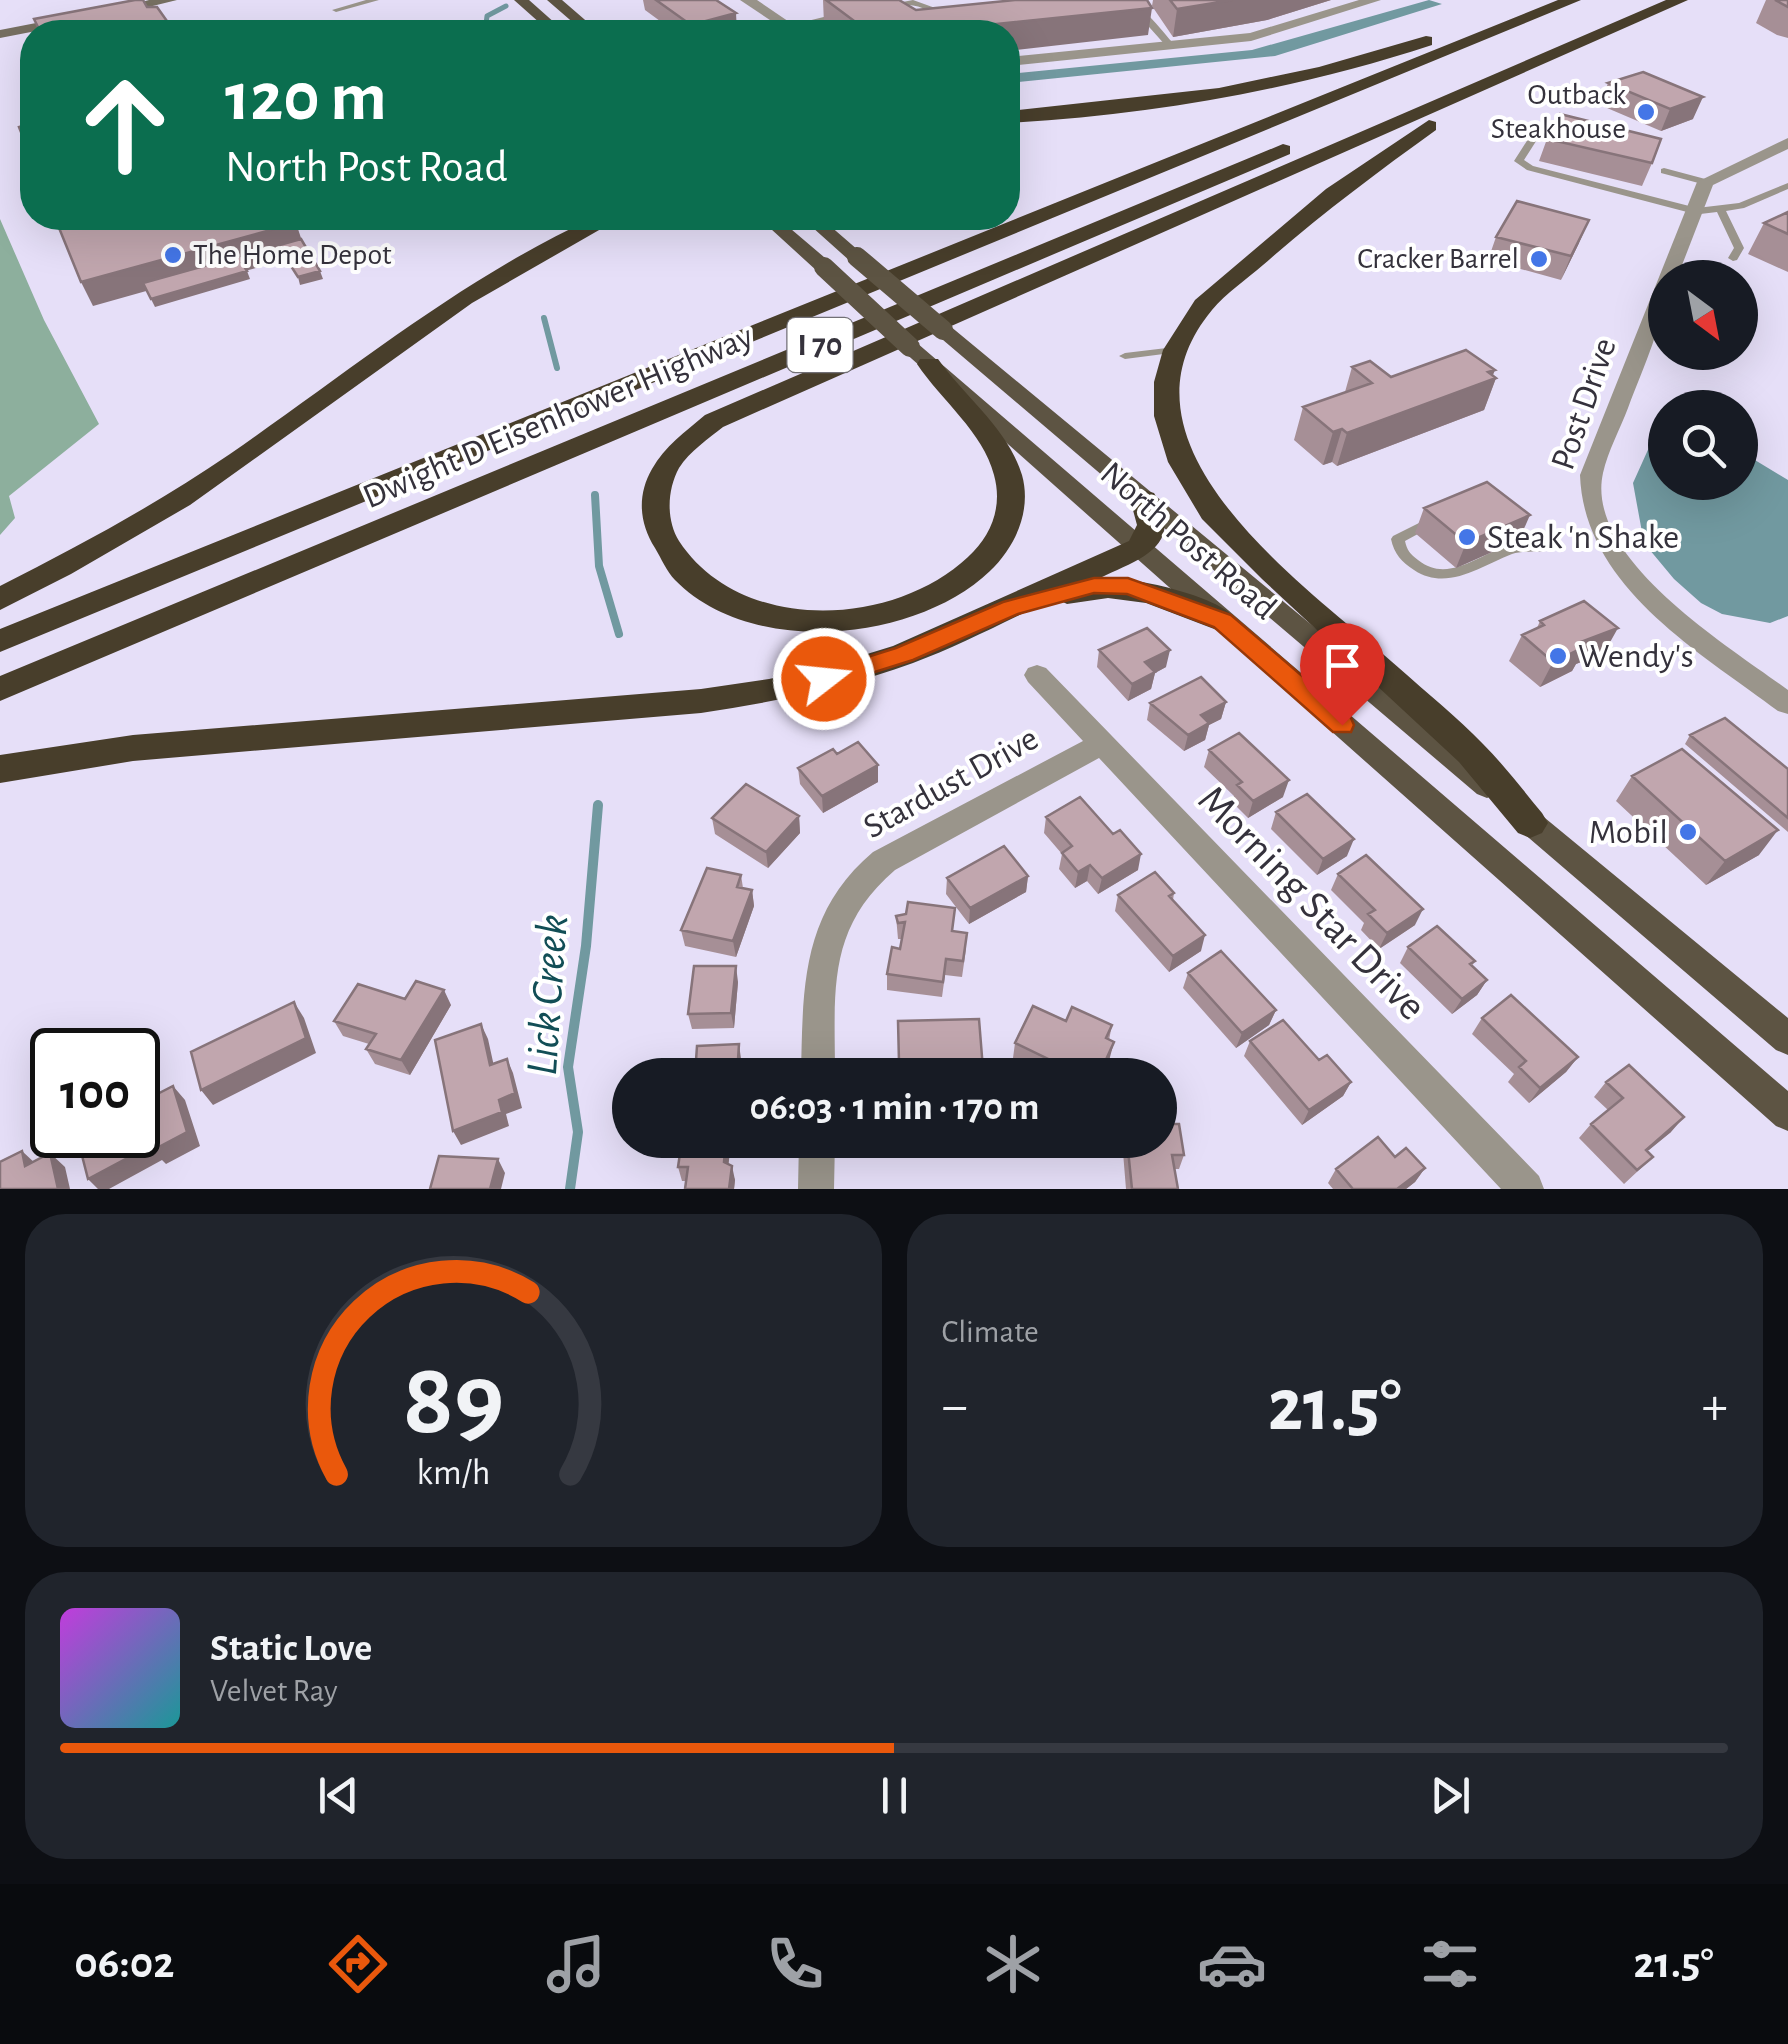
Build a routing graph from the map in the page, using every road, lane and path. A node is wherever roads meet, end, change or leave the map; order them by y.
1 (170, 0) edge
2 (374, 0) edge
3 (521, 0) edge
4 (554, 0) edge
5 (747, 0) edge
6 (1113, 0) edge
7 (1374, 0) edge
8 (1541, 0) edge
9 (1573, 0) edge
10 (1641, 0) edge
11 (1680, 0) edge
12 (915, 1) edge
13 (114, 6) edge
14 (336, 10) dead end
15 (865, 10) edge
16 (846, 14) edge
17 (98, 15) edge
18 (959, 15) edge
19 (79, 18) edge
20 (69, 20) edge
21 (544, 20) edge
22 (578, 20) edge
23 (777, 20) edge
24 (826, 20) edge
25 (1609, 32) junction
26 (1170, 45) junction
27 (1020, 61) edge
28 (1020, 116) edge
29 (1535, 135) dead end
30 (1788, 143) edge
31 (1664, 172) dead end
32 (1706, 182) junction
33 (1788, 186) edge
34 (1693, 211) junction
35 (1721, 211) junction
36 (1020, 226) edge
37 (581, 230) edge
38 (782, 230) edge
39 (824, 230) edge
40 (1009, 230) edge
41 (1733, 258) dead end
42 (1674, 260) edge
43 (1648, 327) edge
44 (1174, 350) junction
45 (1125, 356) dead end
46 (930, 364) junction
47 (1144, 499) junction
48 (1454, 511) edge
49 (1552, 546) dead end
50 (1138, 548) junction
51 (0, 599) edge
52 (1011, 608) junction
53 (1222, 621) junction
54 (0, 642) edge
55 (1037, 675) dead end
56 (0, 690) edge
57 (1788, 704) edge
58 (1100, 744) junction
59 (0, 769) edge
60 (1530, 822) junction
61 (1788, 1038) edge
62 (819, 1058) edge
63 (1788, 1114) edge
64 (817, 1158) edge
65 (816, 1189) edge
66 (1526, 1189) edge

1 - 13 main road
2 - 14 lane
3 - 21 main road
4 - 22 main road
5 - 23 street
6 - 26 lane
7 - 26 street
8 - 28 highway
9 - 36 highway, Dwight D Eisenhower Highway / I 70
10 - 56 highway, Dwight D Eisenhower Highway / I 70
11 - 25 highway
12 - 15 lane
12 - 18 lane
13 - 17 main road
16 - 24 lane
19 - 20 main road
25 - 44 highway
25 - 46 highway
26 - 27 street
29 - 34 lane
30 - 32 street
31 - 32 lane
32 - 34 street, Post Drive
33 - 35 lane
34 - 35 lane
34 - 42 street, Post Drive
35 - 41 lane
37 - 51 highway
38 - 46 main road, North Post Road, bridge
39 - 47 main road, North Post Road, bridge
40 - 54 highway, Dwight D Eisenhower Highway / I 70
43 - 57 street, Post Drive
44 - 45 lane
44 - 60 highway
46 - 50 main road, North Post Road
47 - 50 highway
47 - 60 main road, North Post Road
48 - 49 lane
50 - 52 highway
50 - 53 main road, North Post Road
52 - 53 highway
52 - 59 highway
53 - 63 main road, North Post Road
55 - 58 street, Morning Star Drive
58 - 62 street, Stardust Drive
58 - 66 street, Morning Star Drive
60 - 61 main road, North Post Road
64 - 65 street

